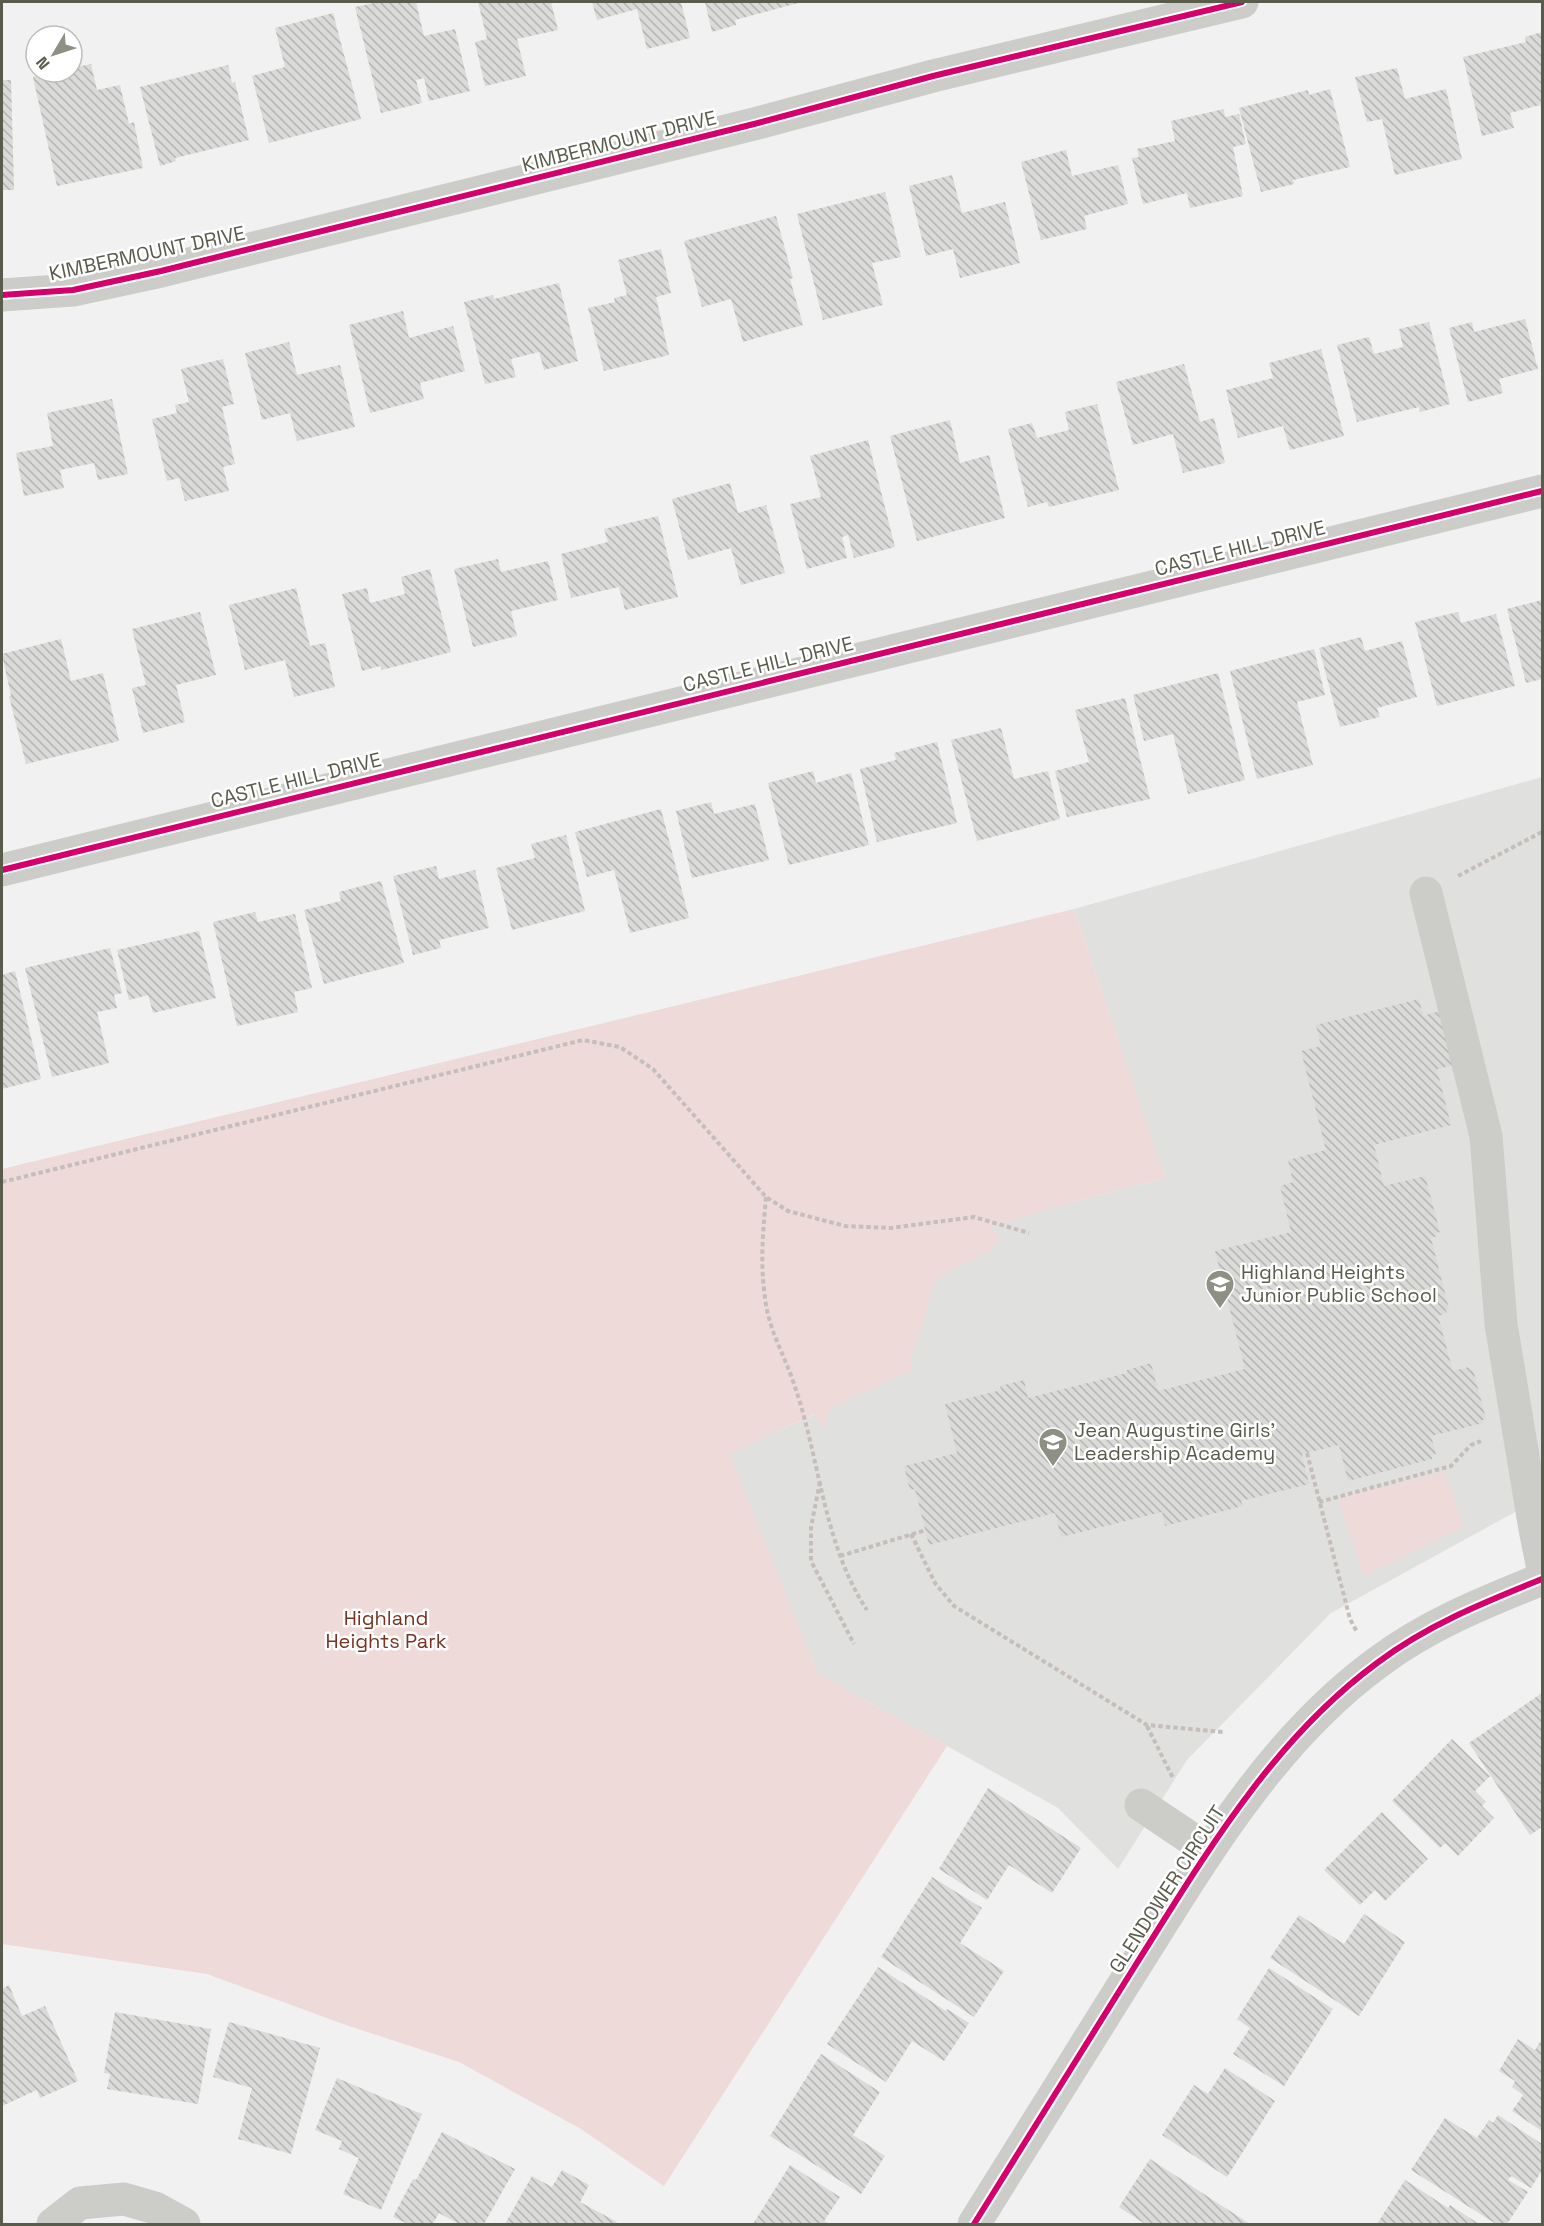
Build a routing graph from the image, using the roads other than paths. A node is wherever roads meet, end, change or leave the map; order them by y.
1 (1242, 2) edge
2 (2, 295) edge
3 (1542, 491) edge
4 (2, 870) edge
5 (1426, 893) road end
6 (1542, 1564) edge
7 (1542, 1580) edge
8 (1141, 1805) dead end
9 (1208, 1850) junction
10 (53, 2224) edge
11 (184, 2224) edge
12 (974, 2224) edge

1 - 2 street, KIMBERMOUNT DRIVE
3 - 4 street, CASTLE HILL DRIVE
5 - 6 street
7 - 9 street, GLENDOWER CIRCUIT
8 - 9 street
9 - 12 street, GLENDOWER CIRCUIT
10 - 11 street

